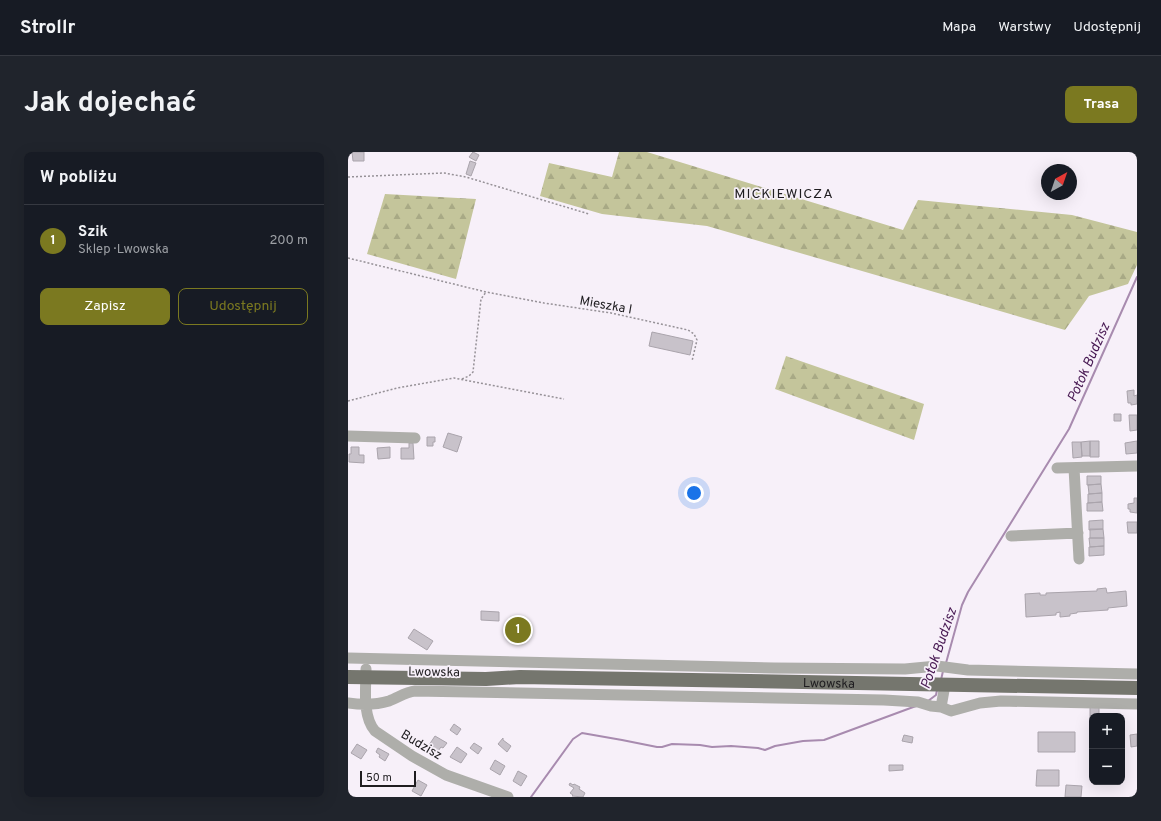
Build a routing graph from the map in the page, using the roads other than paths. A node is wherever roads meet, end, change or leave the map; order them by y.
1 (348, 436) edge
2 (415, 438) dead end
3 (1137, 466) edge
4 (1057, 468) dead end
5 (1074, 468) junction
6 (1078, 533) junction
7 (1011, 536) dead end
8 (1079, 559) dead end
9 (348, 658) edge
10 (348, 669) edge
11 (538, 670) junction
12 (973, 670) junction
13 (366, 673) junction
14 (1137, 674) edge
15 (348, 677) edge
16 (944, 685) junction
17 (972, 685) junction
18 (1081, 687) junction
19 (1105, 687) junction
20 (1137, 688) edge
21 (348, 703) edge
22 (1081, 703) junction
23 (1104, 703) junction
24 (366, 704) junction
25 (1137, 704) edge
26 (936, 707) junction
27 (508, 797) edge

1 - 2 street
3 - 5 street
4 - 5 street
5 - 6 street
6 - 7 street
6 - 8 street
9 - 11 street
10 - 13 main road, Lwowska
11 - 12 street
11 - 13 main road, Lwowska
11 - 16 main road, Lwowska
12 - 14 street
12 - 17 street
13 - 15 main road, Lwowska
13 - 24 street, Budzisz
16 - 17 main road, Lwowska
16 - 26 street
17 - 18 main road, Lwowska
18 - 19 main road, Lwowska
18 - 22 street
19 - 20 main road, Lwowska
19 - 23 street
21 - 24 street
22 - 23 street
22 - 26 street
23 - 25 street
24 - 26 street
24 - 27 street, Budzisz

